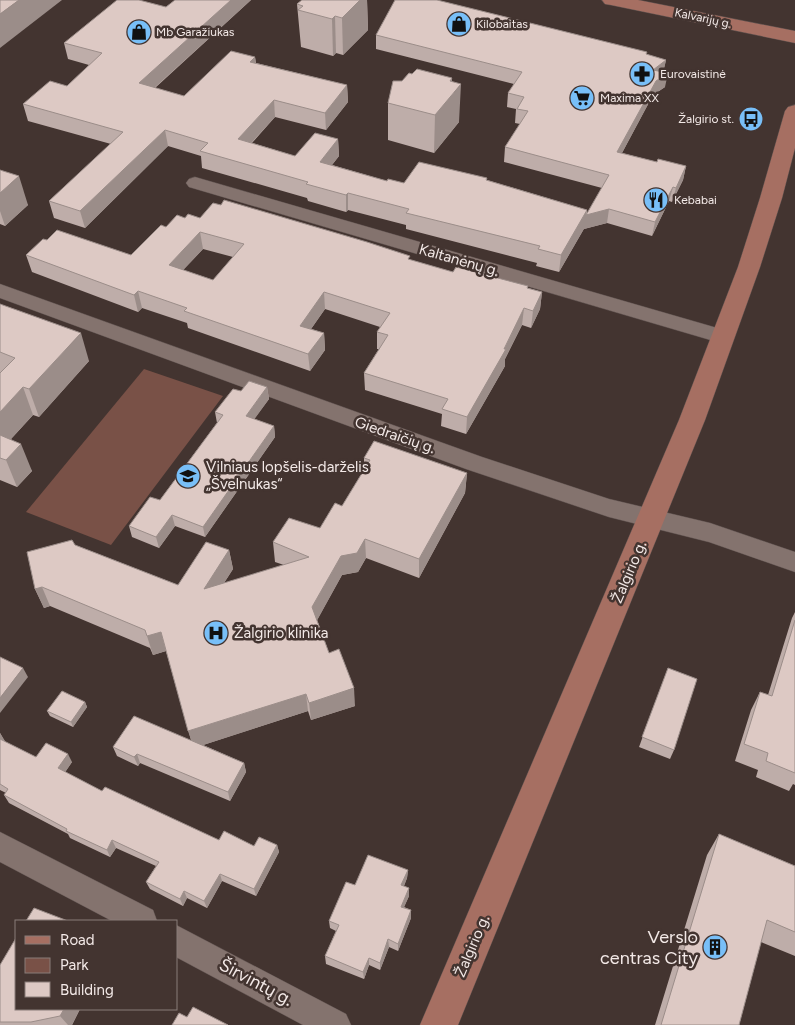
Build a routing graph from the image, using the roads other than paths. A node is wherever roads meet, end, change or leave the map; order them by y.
1 (611, 0) edge
2 (659, 4) edge
3 (795, 37) edge
4 (795, 111) edge
5 (195, 183) dead end
6 (0, 291) edge
7 (724, 337) junction
8 (651, 519) junction
9 (795, 562) edge
10 (0, 846) edge
11 (140, 920) edge
12 (178, 941) edge
13 (335, 1025) edge
14 (439, 1025) edge

1 - 2 main road, Kalvarijų g.
2 - 3 main road, Kalvarijų g.
4 - 7 main road, Žalgirio g.
5 - 7 street, Kaltanėnų g.
6 - 8 street, Giedraičių g.
7 - 8 main road, Žalgirio g.
8 - 9 street, Giedraičių g.
8 - 14 main road, Žalgirio g.
10 - 11 street
12 - 13 street, Širvintų g.

